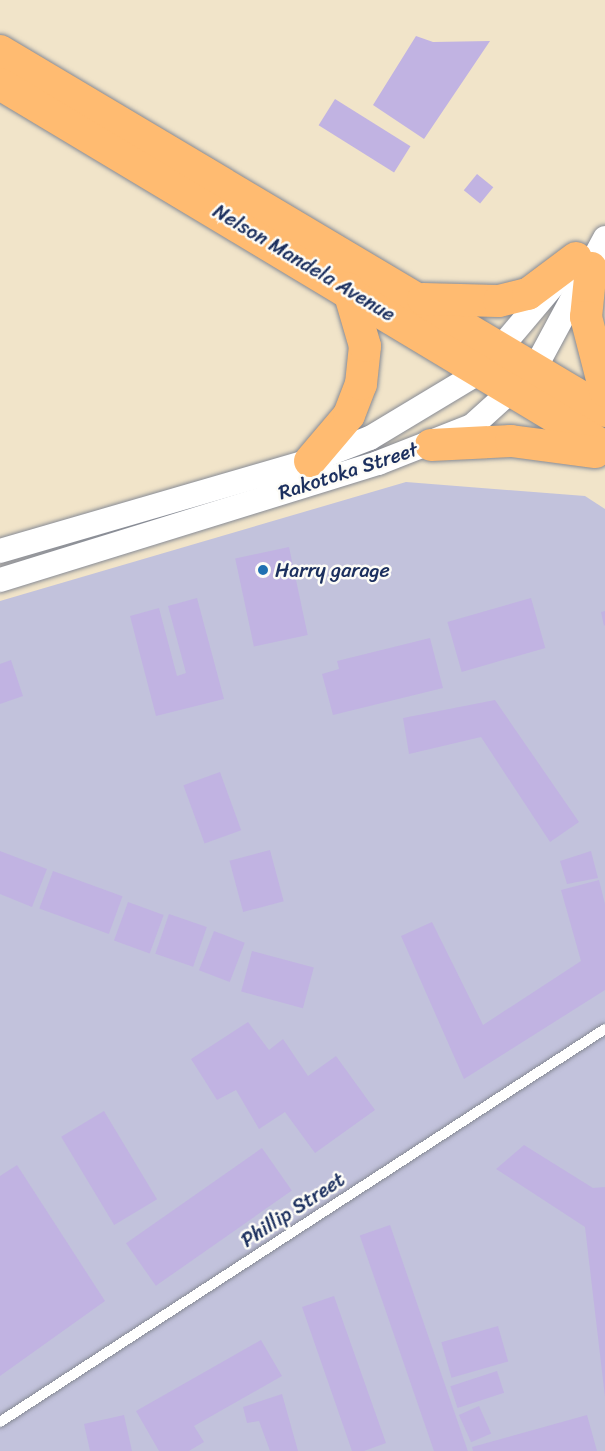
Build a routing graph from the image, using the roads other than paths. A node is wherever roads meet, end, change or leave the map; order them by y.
1 (0, 51) edge
2 (0, 84) edge
3 (605, 230) edge
4 (605, 238) edge
5 (584, 263) junction
6 (348, 288) junction
7 (416, 298) junction
8 (501, 349) junction
9 (534, 370) junction
10 (480, 372) junction
11 (605, 391) edge
12 (512, 394) junction
13 (605, 411) edge
14 (431, 445) junction
15 (605, 447) edge
16 (605, 454) edge
17 (310, 461) junction
18 (0, 551) edge
19 (0, 580) edge
20 (605, 1029) edge
21 (0, 1422) edge

1 - 7 main road, Nelson Mandela Avenue
2 - 6 main road, Nelson Mandela Avenue
3 - 5 street, Rakotoka Street
4 - 5 street, Rakotoka Street
5 - 7 main road
5 - 8 street, Rakotoka Street
5 - 9 street, Rakotoka Street
5 - 11 main road
6 - 10 main road, Nelson Mandela Avenue
6 - 17 main road
7 - 8 main road, Nelson Mandela Avenue
8 - 9 main road, Nelson Mandela Avenue
8 - 10 street, Rakotoka Street
9 - 12 street, Rakotoka Street
9 - 13 main road, Nelson Mandela Avenue
10 - 12 main road, Nelson Mandela Avenue
10 - 17 street, Rakotoka Street
12 - 14 street, Rakotoka Street
12 - 15 main road, Nelson Mandela Avenue
14 - 16 main road
14 - 19 street, Rakotoka Street
17 - 18 street, Rakotoka Street
20 - 21 lane, Phillip Street

